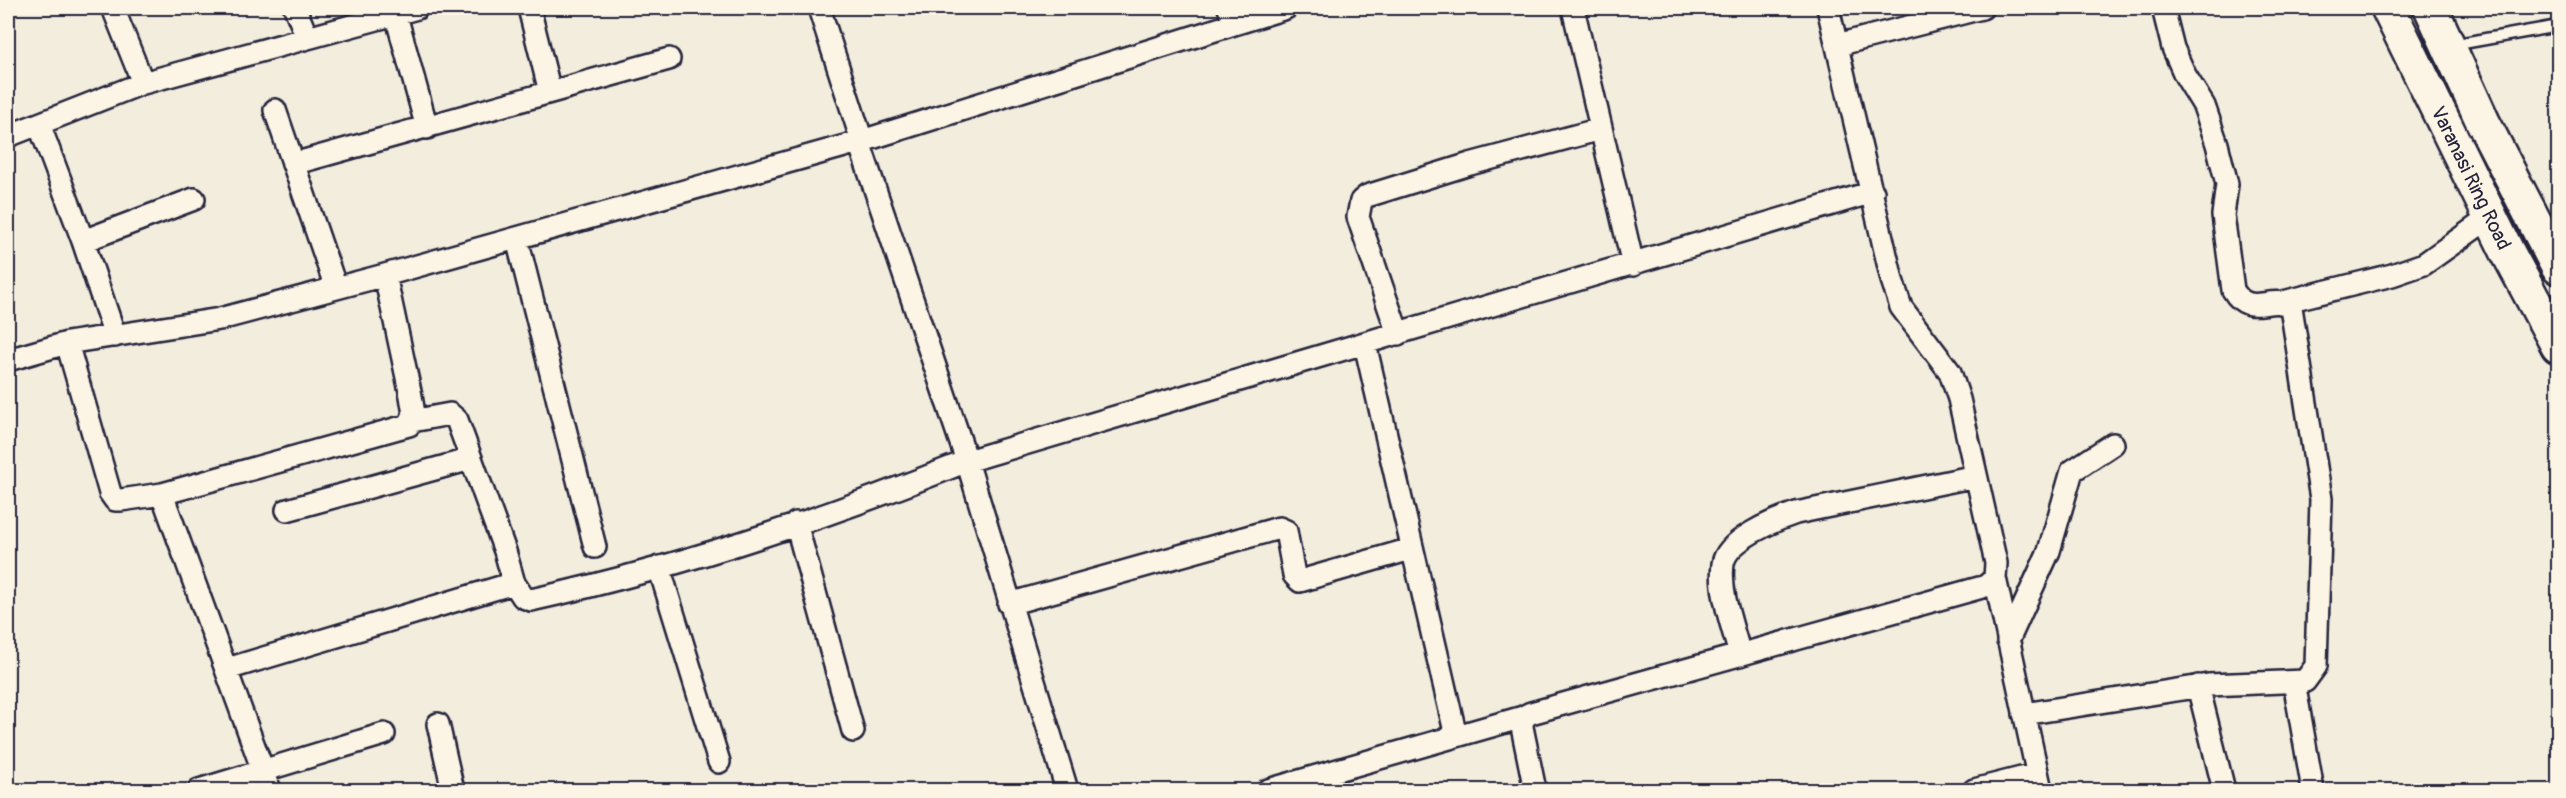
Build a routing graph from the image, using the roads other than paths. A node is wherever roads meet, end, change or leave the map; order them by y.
1 (113, 8) edge
2 (295, 8) edge
3 (417, 8) edge
4 (529, 8) edge
5 (819, 8) edge
6 (1286, 8) edge
7 (1573, 8) edge
8 (1828, 8) edge
9 (1982, 8) edge
10 (2163, 8) edge
11 (2388, 8) edge
12 (2431, 8) edge
13 (394, 10) edge
14 (1232, 16) edge
15 (2559, 26) edge
16 (307, 37) junction
17 (1837, 45) junction
18 (2449, 46) junction
19 (669, 59) dead end
20 (143, 83) junction
21 (550, 92) junction
22 (275, 110) dead end
23 (39, 124) junction
24 (427, 128) junction
25 (1600, 129) junction
26 (8, 136) edge
27 (861, 141) junction
28 (293, 164) junction
29 (1872, 192) junction
30 (194, 199) dead end
31 (2490, 217) junction
32 (517, 239) junction
33 (83, 241) junction
34 (1633, 265) junction
35 (2559, 267) edge
36 (385, 275) junction
37 (336, 288) junction
38 (2283, 302) junction
39 (1398, 334) junction
40 (115, 336) junction
41 (67, 343) junction
42 (1365, 344) junction
43 (2559, 346) edge
44 (8, 360) edge
45 (412, 421) junction
46 (2113, 444) dead end
47 (471, 459) junction
48 (967, 461) junction
49 (1976, 476) junction
50 (162, 494) junction
51 (287, 510) dead end
52 (796, 524) junction
53 (595, 547) dead end
54 (1411, 549) junction
55 (659, 567) junction
56 (1995, 578) junction
57 (514, 583) junction
58 (1009, 604) junction
59 (2008, 641) junction
60 (1740, 655) junction
61 (227, 669) junction
62 (2294, 682) junction
63 (2198, 686) junction
64 (2024, 714) junction
65 (1523, 717) junction
66 (438, 724) dead end
67 (853, 731) dead end
68 (384, 734) dead end
69 (1456, 736) junction
70 (719, 762) dead end
71 (266, 781) edge
72 (2039, 782) edge
73 (199, 790) edge
74 (453, 790) edge
75 (1067, 790) edge
76 (1268, 790) edge
77 (1535, 790) edge
78 (1974, 790) edge
79 (2224, 790) edge
80 (2313, 790) edge

1 - 20 street
2 - 16 street
3 - 13 street
4 - 21 street
5 - 27 street
6 - 14 street
7 - 25 street
8 - 17 street
9 - 17 street
10 - 38 street
11 - 31 highway, Varanasi Ring Road
12 - 18 highway, Varanasi Ring Road
13 - 16 street
13 - 24 street
14 - 27 street
15 - 18 lane
16 - 20 street
17 - 29 street
18 - 35 highway, Varanasi Ring Road
19 - 21 street
20 - 23 street
21 - 24 street
22 - 28 street
23 - 26 street
23 - 33 street
24 - 28 street
25 - 34 street
25 - 39 street
27 - 32 street
27 - 48 street
28 - 37 street
29 - 34 street
29 - 49 street
30 - 33 street
31 - 38 street
31 - 43 highway, Varanasi Ring Road
32 - 36 street
32 - 53 street
33 - 40 street
34 - 39 street
36 - 37 street
36 - 45 street
37 - 40 street
38 - 62 street
39 - 42 street
40 - 41 street
41 - 44 street
41 - 50 street
42 - 48 street
42 - 54 street
45 - 47 street
45 - 50 street
46 - 59 street
47 - 51 street
47 - 57 street
48 - 52 street
48 - 58 street
49 - 56 street
49 - 60 street
50 - 61 street
52 - 55 street
52 - 67 street
54 - 58 street
54 - 69 street
55 - 57 street
55 - 70 street
56 - 59 street
56 - 60 street
57 - 61 street
58 - 75 street
59 - 64 street
60 - 65 street
61 - 71 street
62 - 63 street
62 - 80 street
63 - 64 street
63 - 79 street
64 - 72 street
65 - 69 street
65 - 77 street
66 - 74 street
68 - 71 street
69 - 76 street
71 - 73 street
72 - 78 street

